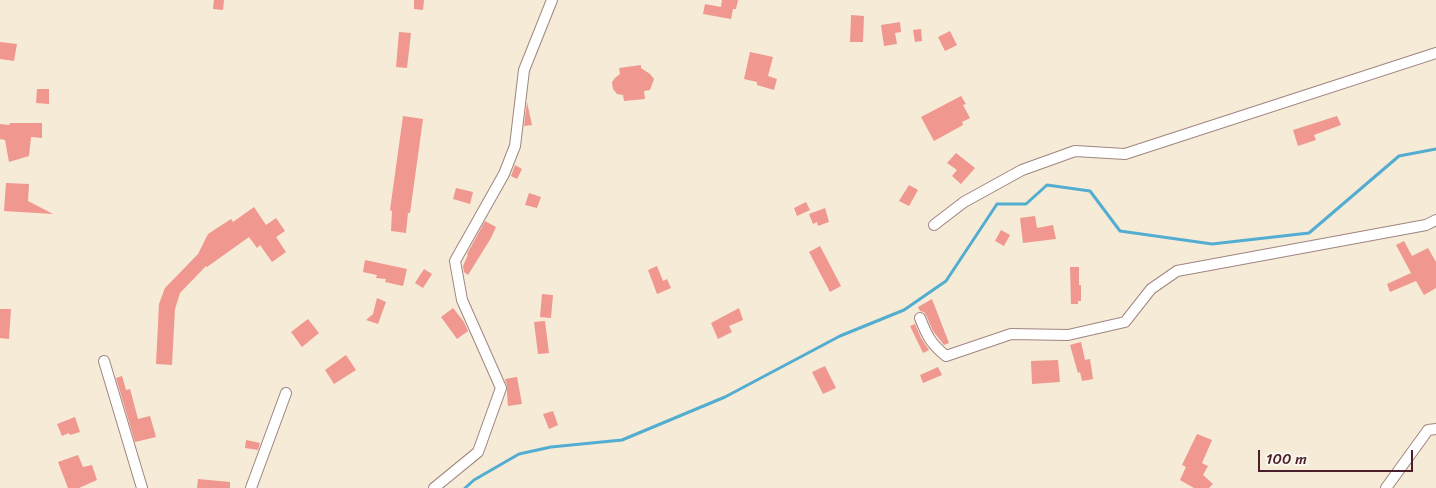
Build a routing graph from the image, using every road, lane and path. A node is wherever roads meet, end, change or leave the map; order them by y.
1 (552, 0) edge
2 (1436, 53) edge
3 (1436, 220) edge
4 (934, 225) dead end
5 (920, 318) dead end
6 (104, 361) dead end
7 (286, 392) dead end
8 (1436, 429) edge
9 (142, 488) edge
10 (251, 488) edge
11 (434, 488) edge
12 (1386, 488) edge

1 - 11 street
2 - 4 street
3 - 5 street
6 - 9 street
7 - 10 street
8 - 12 street

